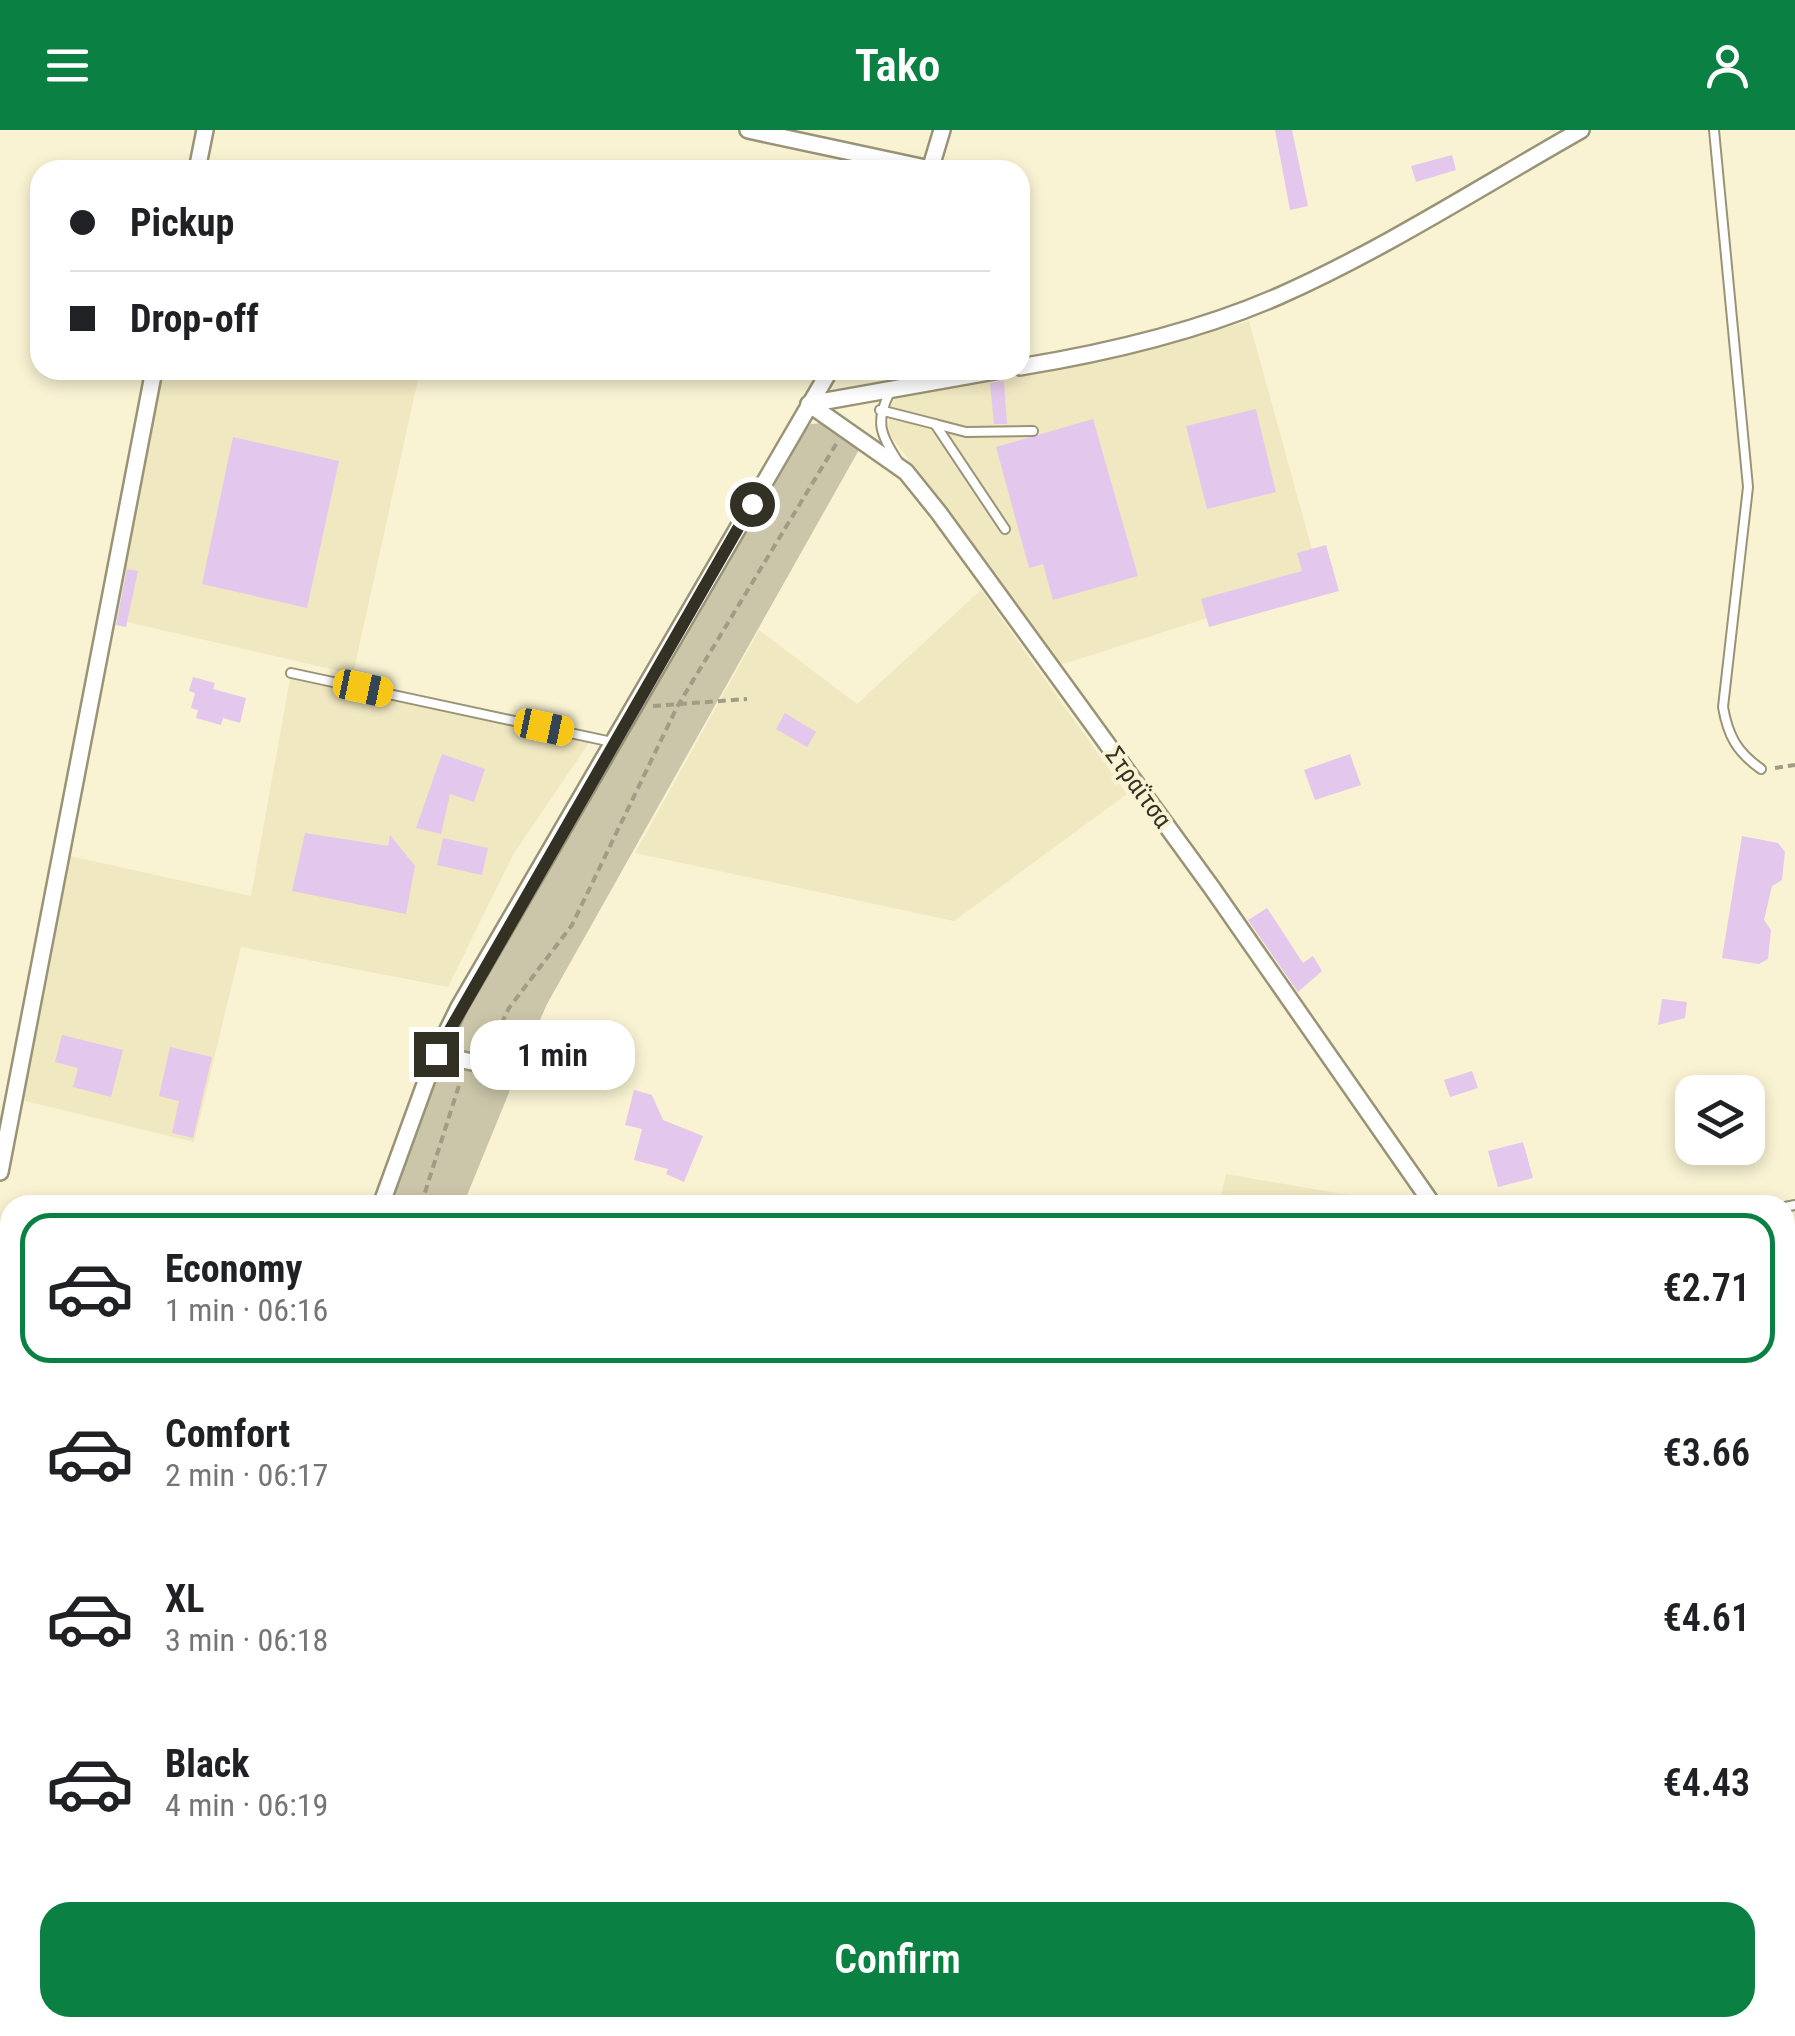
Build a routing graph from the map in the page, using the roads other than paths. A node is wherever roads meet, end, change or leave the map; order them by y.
1 (205, 130) edge
2 (748, 130) edge
3 (942, 130) edge
4 (1581, 130) edge
5 (1714, 130) edge
6 (199, 160) edge
7 (884, 160) edge
8 (933, 160) edge
9 (1030, 365) edge
10 (152, 380) edge
11 (824, 380) edge
12 (936, 380) edge
13 (892, 387) junction
14 (809, 404) junction
15 (880, 410) junction
16 (935, 424) junction
17 (1033, 431) dead end
18 (906, 472) junction
19 (1005, 529) dead end
20 (291, 673) dead end
21 (617, 742) junction
22 (1761, 770) road end
23 (436, 1054) junction
24 (508, 1070) dead end
25 (0, 1172) edge
26 (385, 1195) edge
27 (1425, 1195) edge

1 - 6 street
2 - 7 street
3 - 8 street
4 - 9 street
5 - 22 lane
10 - 25 street
11 - 14 street
12 - 13 street
13 - 14 street
13 - 15 lane
14 - 18 street, Στραΐτσα
14 - 21 street
15 - 16 lane
15 - 18 lane
16 - 17 lane
16 - 19 lane
18 - 27 street, Στραΐτσα
20 - 21 lane
21 - 23 street
23 - 24 street
23 - 26 street

